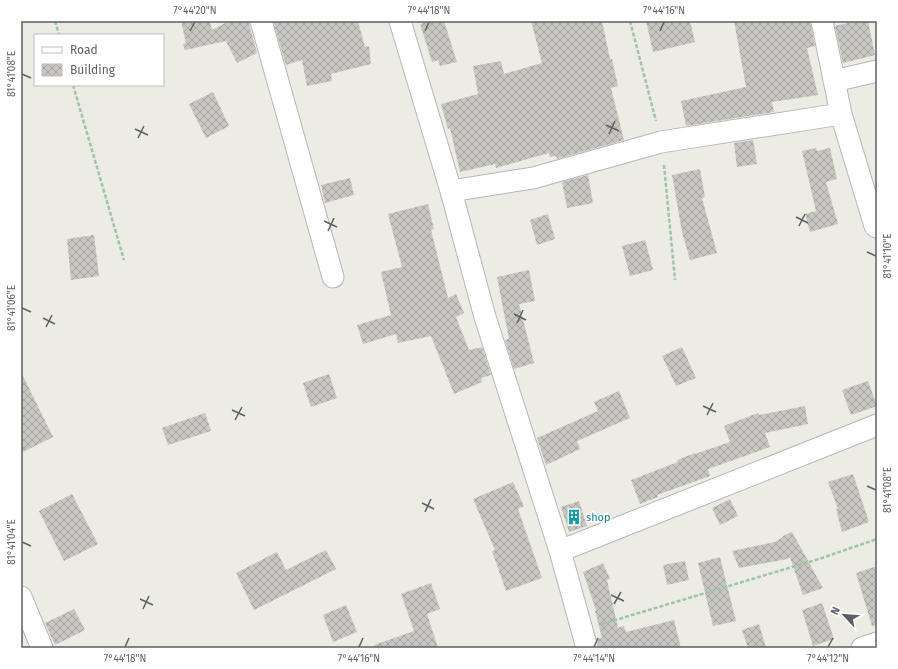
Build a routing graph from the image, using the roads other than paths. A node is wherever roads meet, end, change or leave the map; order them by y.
1 (261, 21) edge
2 (400, 21) edge
3 (822, 21) edge
4 (877, 71) edge
5 (834, 81) junction
6 (841, 114) junction
7 (452, 191) junction
8 (877, 227) edge
9 (333, 276) dead end
10 (877, 424) edge
11 (560, 551) junction
12 (21, 597) edge
13 (584, 639) edge
14 (877, 643) edge
15 (42, 648) edge
16 (862, 648) edge

1 - 9 street
2 - 7 street
3 - 5 street
4 - 5 street
5 - 6 street
6 - 7 street
6 - 8 street
7 - 11 street
10 - 11 street
11 - 13 street
12 - 15 street
14 - 16 street

